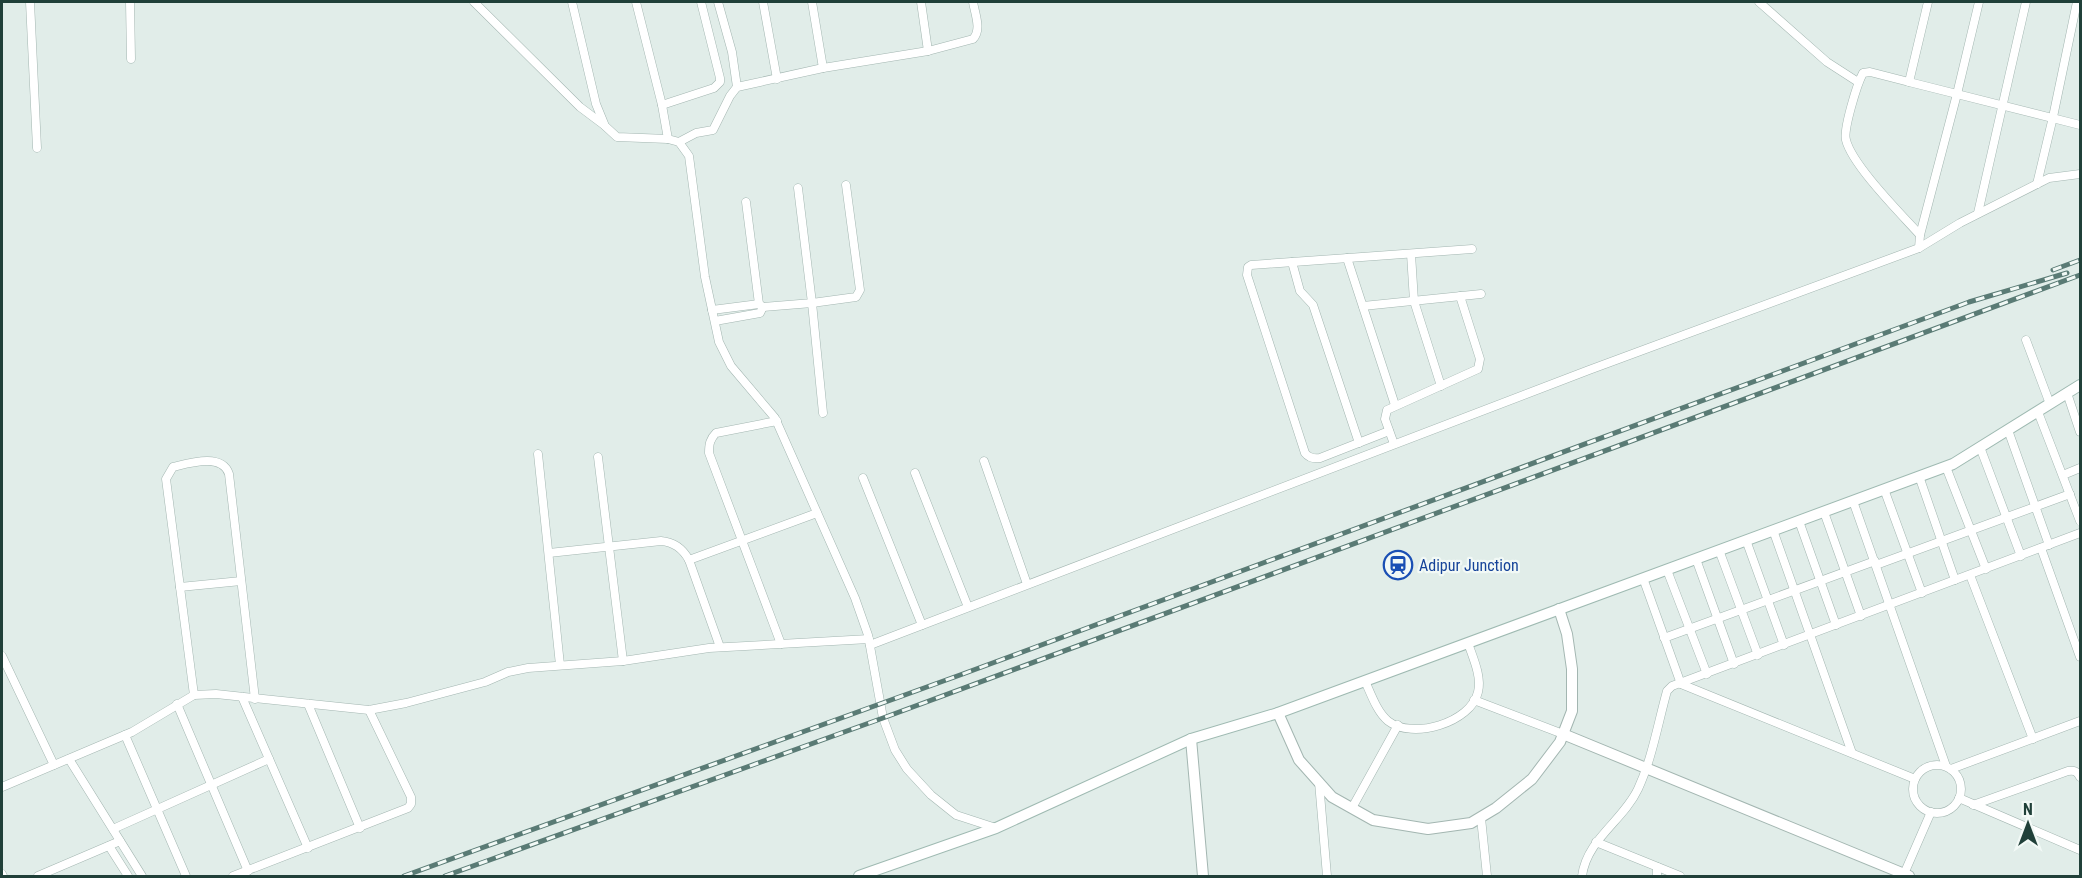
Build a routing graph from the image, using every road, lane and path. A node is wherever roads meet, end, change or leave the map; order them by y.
1 (30, 2) edge
2 (130, 2) edge
3 (474, 2) edge
4 (572, 2) edge
5 (636, 2) edge
6 (701, 2) edge
7 (718, 2) edge
8 (763, 2) edge
9 (812, 2) edge
10 (921, 2) edge
11 (973, 2) edge
12 (1759, 2) edge
13 (1928, 2) edge
14 (1979, 2) edge
15 (2026, 2) edge
16 (2077, 2) edge
17 (928, 51) junction
18 (131, 59) dead end
19 (823, 68) junction
20 (777, 79) junction
21 (1858, 82) junction
22 (1909, 82) junction
23 (737, 87) junction
24 (1957, 94) junction
25 (662, 105) junction
26 (2003, 105) junction
27 (2054, 117) junction
28 (2080, 125) edge
29 (605, 126) junction
30 (668, 139) junction
31 (679, 142) junction
32 (37, 148) dead end
33 (2080, 174) edge
34 (2037, 184) junction
35 (846, 186) dead end
36 (798, 188) dead end
37 (746, 202) dead end
38 (1978, 213) junction
39 (1920, 235) junction
40 (1919, 248) junction
41 (1472, 249) dead end
42 (1411, 254) junction
43 (1347, 258) junction
44 (1292, 262) junction
45 (1481, 294) dead end
46 (1460, 296) junction
47 (1414, 301) junction
48 (812, 303) junction
49 (761, 306) junction
50 (1363, 306) junction
51 (712, 310) junction
52 (715, 321) junction
53 (2026, 340) dead end
54 (2080, 385) edge
55 (1441, 386) junction
56 (2067, 393) junction
57 (2050, 404) junction
58 (1395, 405) junction
59 (2038, 412) junction
60 (823, 413) dead end
61 (777, 421) junction
62 (2008, 430) junction
63 (1389, 431) junction
64 (2080, 432) edge
65 (1359, 443) junction
66 (1394, 444) junction
67 (1980, 447) junction
68 (538, 454) dead end
69 (598, 457) dead end
70 (984, 461) dead end
71 (1946, 466) junction
72 (2080, 468) edge
73 (915, 473) dead end
74 (2062, 475) junction
75 (1918, 477) junction
76 (863, 478) dead end
77 (1884, 489) junction
78 (2070, 494) junction
79 (1853, 501) junction
80 (2035, 507) junction
81 (1824, 512) junction
82 (817, 513) junction
83 (2006, 517) junction
84 (1799, 520) junction
85 (2080, 521) edge
86 (1773, 530) junction
87 (1971, 530) junction
88 (2080, 533) edge
89 (742, 540) junction
90 (1746, 540) junction
91 (1941, 541) junction
92 (2045, 546) junction
93 (609, 547) junction
94 (1719, 550) junction
95 (549, 553) junction
96 (1908, 554) junction
97 (2021, 556) junction
98 (1696, 559) junction
99 (690, 560) junction
100 (1875, 563) junction
101 (1986, 569) junction
102 (1668, 570) junction
103 (1845, 572) junction
104 (1970, 575) junction
105 (1643, 579) junction
106 (1955, 580) junction
107 (241, 581) junction
108 (1821, 581) junction
109 (1027, 584) junction
110 (180, 586) junction
111 (1795, 590) junction
112 (1922, 593) junction
113 (1768, 600) junction
114 (1890, 605) junction
115 (968, 607) junction
116 (1559, 609) junction
117 (1741, 610) junction
118 (1861, 616) junction
119 (1718, 618) junction
120 (921, 625) junction
121 (1836, 625) junction
122 (1690, 629) junction
123 (1811, 635) junction
124 (1664, 638) junction
125 (869, 642) junction
126 (1468, 643) junction
127 (781, 644) junction
128 (1784, 645) junction
129 (720, 647) junction
130 (1758, 655) junction
131 (2, 656) edge
132 (2080, 657) edge
133 (623, 661) junction
134 (1734, 664) junction
135 (560, 665) junction
136 (1707, 674) junction
137 (1365, 681) junction
138 (1681, 684) junction
139 (194, 695) junction
140 (242, 697) junction
141 (255, 699) junction
142 (1474, 700) junction
143 (177, 704) junction
144 (309, 705) junction
145 (369, 710) junction
146 (1278, 713) junction
147 (2080, 722) edge
148 (1398, 725) junction
149 (1563, 734) junction
150 (125, 735) junction
151 (1191, 739) junction
152 (2033, 739) junction
153 (1852, 753) junction
154 (69, 759) junction
155 (269, 759) junction
156 (54, 765) junction
157 (1948, 767) junction
158 (1646, 768) junction
159 (2080, 777) edge
160 (1915, 779) junction
161 (1319, 782) junction
162 (212, 785) junction
163 (2, 788) edge
164 (1959, 798) junction
165 (1973, 805) junction
166 (1352, 808) junction
167 (157, 809) junction
168 (1932, 812) junction
169 (1481, 818) junction
170 (360, 828) junction
171 (996, 828) junction
172 (113, 829) junction
173 (120, 841) junction
174 (1596, 842) junction
175 (109, 846) junction
176 (308, 848) junction
177 (2080, 850) edge
178 (1657, 867) junction
179 (248, 871) junction
180 (1906, 875) edge
181 (38, 876) edge
182 (128, 876) edge
183 (142, 876) edge
184 (186, 876) edge
185 (233, 876) edge
186 (859, 876) edge
187 (1203, 876) edge
188 (1327, 876) edge
189 (1487, 876) edge
190 (1582, 876) edge
191 (1658, 876) edge
192 (1680, 876) edge

1 - 32 street
2 - 18 street
3 - 29 street
4 - 29 street
5 - 25 street
6 - 25 street
7 - 23 street
8 - 20 street
9 - 19 street
10 - 17 street
11 - 17 street
12 - 21 street
13 - 22 street
14 - 24 street
15 - 26 street
16 - 27 street
17 - 19 street
19 - 20 street
20 - 23 street
21 - 22 street
21 - 39 street
22 - 24 street
23 - 31 street
24 - 26 street
24 - 39 street
25 - 30 street
26 - 27 street
26 - 38 street
27 - 28 street
27 - 34 street
29 - 30 street
30 - 31 street
31 - 51 street
33 - 34 street
34 - 38 street
35 - 48 street
36 - 48 street
37 - 49 street
38 - 40 street
39 - 40 street
40 - 66 street
41 - 42 street
42 - 43 street
42 - 47 street
43 - 44 street
43 - 50 street
44 - 65 street
44 - 65 street
45 - 46 street
46 - 47 street
46 - 55 street
47 - 50 street
47 - 55 street
48 - 49 street
48 - 60 street
49 - 51 street
49 - 52 street
50 - 58 street
51 - 52 street
52 - 61 street
53 - 57 street
54 - 56 main road
55 - 58 street
56 - 57 main road
56 - 64 street
57 - 59 main road
58 - 63 street
59 - 62 main road
59 - 74 street
61 - 82 street
61 - 89 street
62 - 67 main road
62 - 80 street
63 - 65 street
63 - 66 street
66 - 109 street
67 - 71 main road
67 - 83 street
68 - 95 street
69 - 93 street
70 - 109 street
71 - 75 main road
71 - 87 street
72 - 74 street
73 - 115 street
74 - 78 street
75 - 77 main road
75 - 91 street
76 - 120 street
77 - 79 main road
77 - 96 street
78 - 80 street
78 - 85 street
79 - 81 main road
79 - 100 street
80 - 83 street
80 - 92 street
81 - 84 main road
81 - 103 street
82 - 89 street
82 - 125 street
83 - 87 street
83 - 97 street
84 - 86 main road
84 - 108 street
86 - 90 main road
86 - 111 street
87 - 91 street
87 - 101 street
88 - 92 street
89 - 99 street
89 - 127 street
90 - 94 main road
90 - 113 street
91 - 96 street
91 - 106 street
92 - 97 street
92 - 132 street
93 - 95 street
93 - 99 street
93 - 133 street
94 - 98 main road
94 - 117 street
95 - 135 street
96 - 100 street
96 - 112 street
97 - 101 street
98 - 102 main road
98 - 119 street
99 - 129 street
100 - 103 street
100 - 114 street
101 - 104 street
102 - 105 main road
102 - 122 street
103 - 108 street
103 - 118 street
104 - 106 street
104 - 152 street
105 - 116 main road
105 - 124 street
106 - 112 street
107 - 110 street
107 - 110 street
107 - 141 street
108 - 111 street
108 - 121 street
109 - 115 street
110 - 139 street
111 - 113 street
111 - 123 street
112 - 114 street
113 - 117 street
113 - 128 street
114 - 118 street
114 - 157 street
115 - 120 street
116 - 126 main road
116 - 149 main road
117 - 119 street
117 - 130 street
118 - 121 street
119 - 122 street
119 - 134 street
120 - 125 street
121 - 123 street
122 - 124 street
122 - 136 street
123 - 128 street
123 - 153 street
124 - 138 street
125 - 127 street
125 - 171 street
126 - 137 main road
126 - 142 street
127 - 129 street
128 - 130 street
129 - 133 street
130 - 134 street
131 - 156 street
133 - 135 street
134 - 136 street
135 - 145 street
136 - 138 street
137 - 146 main road
137 - 148 street
138 - 153 street
138 - 158 street
139 - 140 street
139 - 143 street
140 - 141 street
140 - 155 street
141 - 144 street
142 - 148 street
142 - 149 street
143 - 150 street
143 - 162 street
144 - 145 street
144 - 170 street
145 - 170 street
146 - 151 main road
146 - 161 main road
147 - 152 street
148 - 166 street
149 - 158 main road
149 - 169 main road
150 - 154 street
150 - 167 street
151 - 171 main road
151 - 187 main road
152 - 157 street
153 - 160 street
154 - 156 street
154 - 172 street
155 - 162 street
155 - 176 street
156 - 163 street
157 - 160 street
157 - 164 street
158 - 174 street
158 - 180 main road
159 - 165 street
160 - 168 street
161 - 166 main road
161 - 188 street
162 - 167 street
162 - 179 street
164 - 165 street
164 - 168 street
165 - 177 street
166 - 169 main road
167 - 172 street
167 - 184 street
168 - 180 street
169 - 189 street
170 - 176 street
171 - 186 main road
172 - 173 street
173 - 175 street
173 - 183 street
174 - 178 street
174 - 190 street
175 - 181 street
175 - 182 street
176 - 179 street
178 - 191 street
178 - 192 street
179 - 185 street

